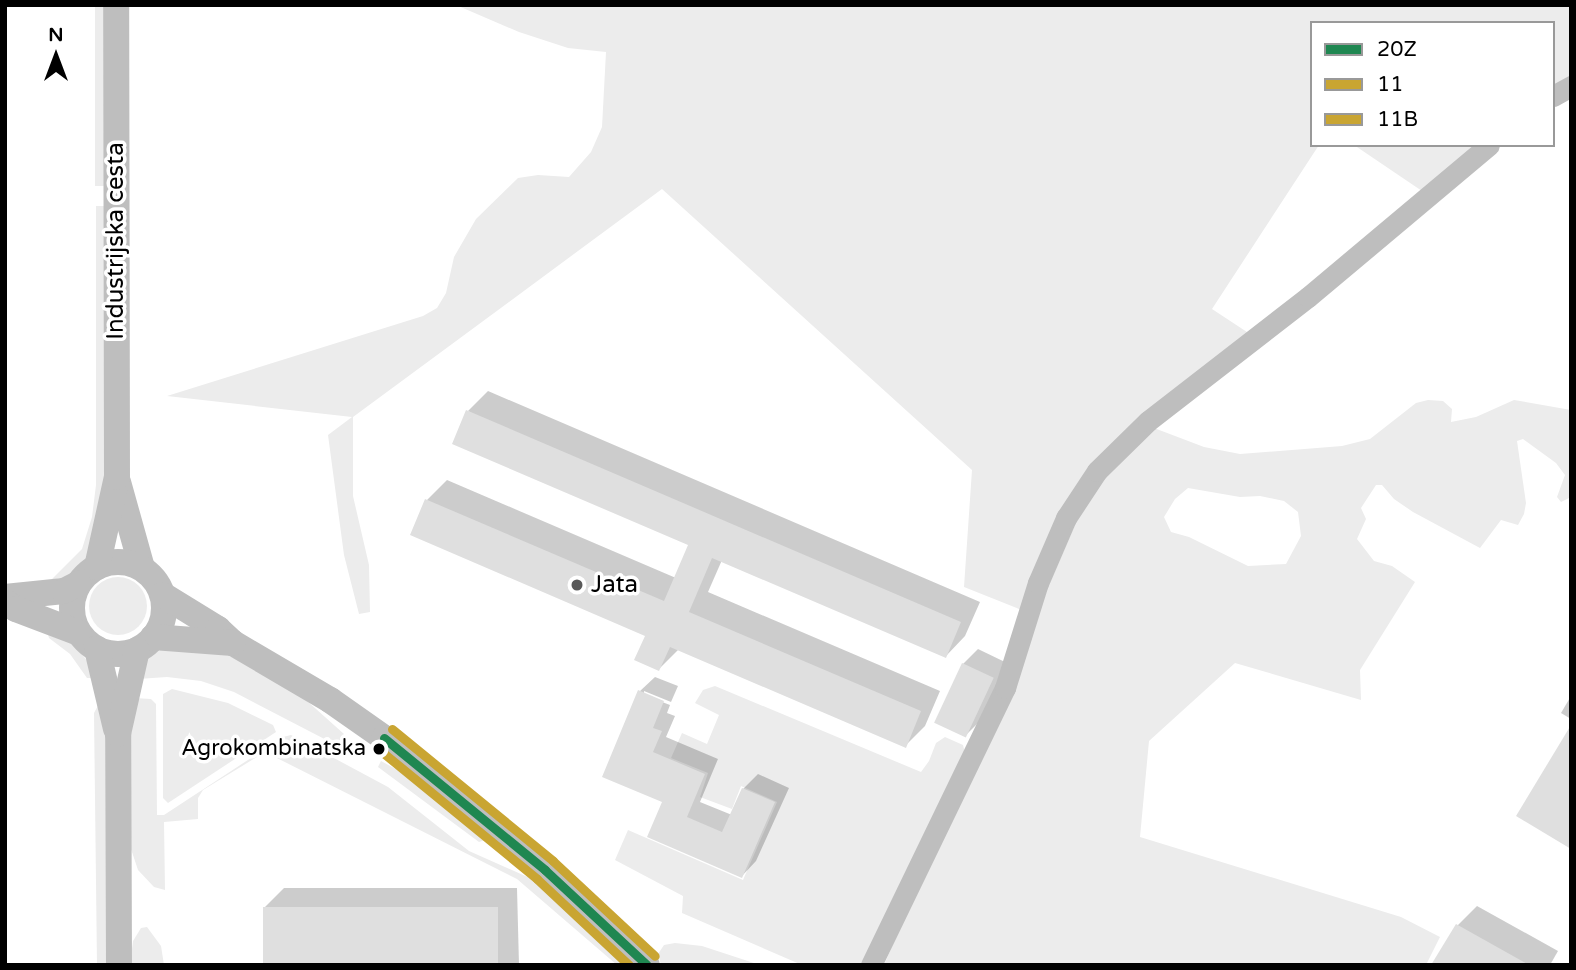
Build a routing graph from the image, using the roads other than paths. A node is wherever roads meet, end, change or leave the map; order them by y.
1 (116, 5) edge
2 (1571, 86) edge
3 (1555, 95) edge
4 (1487, 147) edge
5 (117, 477) junction
6 (142, 568) junction
7 (87, 576) junction
8 (163, 595) junction
9 (5, 599) edge
10 (88, 641) junction
11 (233, 643) junction
12 (145, 644) junction
13 (118, 734) junction
14 (118, 965) edge
15 (647, 965) edge
16 (871, 965) edge

1 - 5 street, Industrijska cesta
2 - 3 street
4 - 16 street
5 - 6 street, Industrijska cesta
5 - 7 street, Industrijska cesta
6 - 7 street
6 - 8 street
7 - 9 street
7 - 10 street
8 - 11 street
8 - 12 street
9 - 10 street
10 - 12 street
10 - 13 street
11 - 12 street
11 - 15 street
12 - 13 street
13 - 14 street

